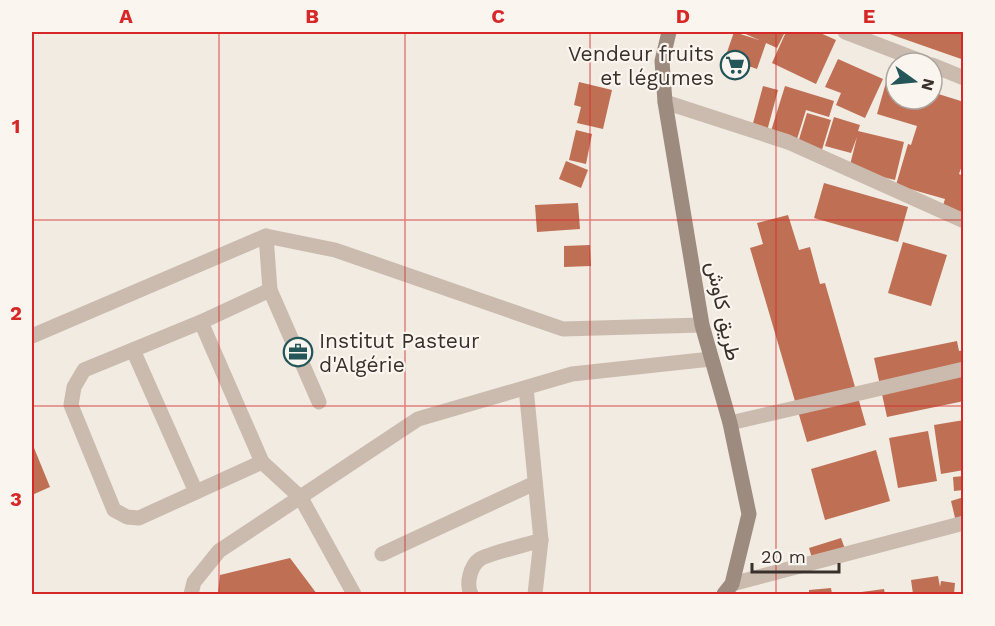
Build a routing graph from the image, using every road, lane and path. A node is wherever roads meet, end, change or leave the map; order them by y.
1 (669, 32) edge
2 (845, 32) edge
3 (895, 51) edge
4 (944, 70) edge
5 (963, 78) edge
6 (665, 102) junction
7 (963, 221) edge
8 (266, 236) junction
9 (270, 290) junction
10 (201, 322) junction
11 (702, 325) junction
12 (32, 336) edge
13 (133, 350) junction
14 (711, 359) junction
15 (963, 369) edge
16 (526, 388) junction
17 (320, 402) dead end
18 (730, 423) junction
19 (262, 462) junction
20 (535, 483) junction
21 (196, 492) junction
22 (301, 498) junction
23 (963, 523) edge
24 (541, 540) junction
25 (382, 554) dead end
26 (728, 589) edge
27 (191, 594) edge
28 (354, 594) edge
29 (471, 594) edge
30 (535, 594) edge

1 - 6 street, طريق كاوش
2 - 3 street
4 - 5 street
6 - 7 street
6 - 11 street, طريق كاوش
8 - 9 street
8 - 11 street
8 - 12 street
9 - 10 street
9 - 17 street
10 - 13 street
10 - 19 street
11 - 14 street, طريق كاوش
13 - 21 street
13 - 21 street
14 - 16 street
14 - 18 street, طريق كاوش
15 - 18 street
16 - 20 street
16 - 22 street
18 - 26 street, طريق كاوش
19 - 21 street
19 - 22 street
20 - 24 street
20 - 25 street
22 - 27 street
22 - 28 street
23 - 26 street
24 - 29 street
24 - 30 street

